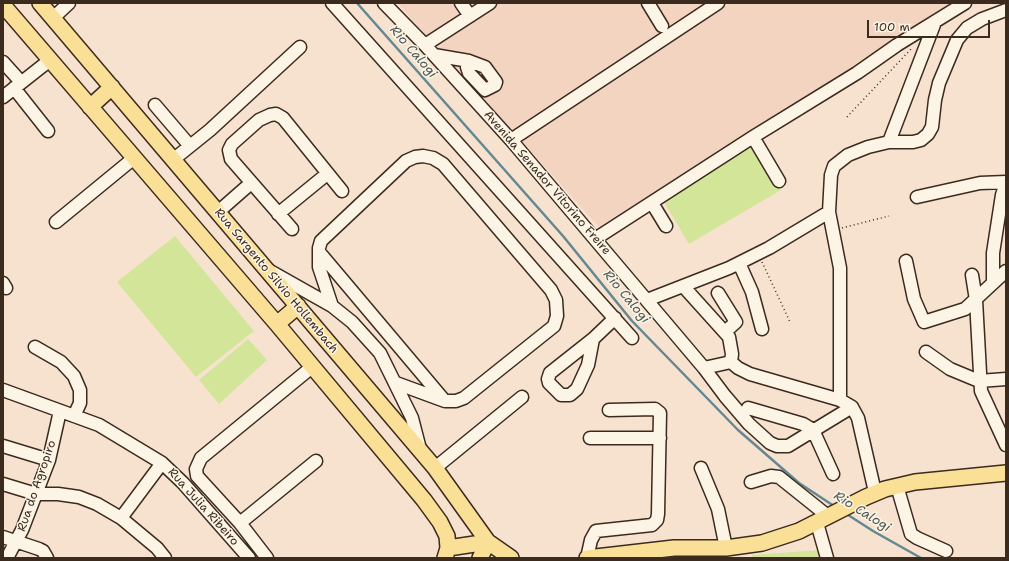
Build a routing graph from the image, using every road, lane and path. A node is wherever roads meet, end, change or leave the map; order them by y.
1 (40, 3) edge
2 (69, 3) edge
3 (332, 3) edge
4 (384, 3) edge
5 (461, 3) edge
6 (490, 3) edge
7 (648, 3) edge
8 (718, 3) edge
9 (965, 3) edge
10 (4, 6) edge
11 (1006, 10) edge
12 (470, 16) junction
13 (53, 18) junction
14 (935, 22) junction
15 (662, 26) dead end
16 (425, 45) junction
17 (300, 47) dead end
18 (913, 47) dead end
19 (434, 55) junction
20 (50, 60) junction
21 (469, 61) dead end
22 (3, 62) edge
23 (18, 85) junction
24 (112, 87) junction
25 (3, 97) edge
26 (155, 105) dead end
27 (90, 107) junction
28 (847, 117) dead end
29 (48, 131) dead end
30 (752, 137) junction
31 (511, 140) junction
32 (889, 142) junction
33 (190, 146) junction
34 (134, 158) junction
35 (174, 159) junction
36 (327, 174) junction
37 (779, 181) dead end
38 (251, 183) junction
39 (1006, 183) edge
40 (342, 192) dead end
41 (917, 197) dead end
42 (652, 203) junction
43 (218, 212) junction
44 (829, 212) junction
45 (278, 214) junction
46 (889, 216) dead end
47 (56, 222) dead end
48 (666, 226) dead end
49 (292, 230) dead end
50 (832, 231) junction
51 (595, 239) junction
52 (320, 252) junction
53 (757, 254) junction
54 (906, 261) dead end
55 (739, 263) junction
56 (266, 269) junction
57 (1006, 271) edge
58 (972, 275) dead end
59 (993, 283) junction
60 (683, 286) junction
61 (718, 293) dead end
62 (647, 300) junction
63 (976, 300) junction
64 (298, 306) junction
65 (332, 306) junction
66 (615, 318) junction
67 (790, 322) dead end
68 (277, 324) junction
69 (762, 329) dead end
70 (725, 332) junction
71 (632, 338) dead end
72 (593, 339) junction
73 (35, 346) dead end
74 (926, 352) dead end
75 (731, 362) junction
76 (312, 367) junction
77 (704, 368) junction
78 (1006, 379) edge
79 (979, 381) junction
80 (396, 383) junction
81 (3, 390) edge
82 (522, 397) dead end
83 (840, 400) junction
84 (445, 401) junction
85 (852, 407) junction
86 (748, 408) dead end
87 (609, 410) dead end
88 (60, 411) junction
89 (74, 416) junction
90 (813, 430) junction
91 (590, 438) dead end
92 (660, 438) junction
93 (1006, 445) edge
94 (3, 446) edge
95 (421, 452) junction
96 (48, 460) junction
97 (316, 461) dead end
98 (162, 464) junction
99 (435, 468) junction
100 (701, 468) dead end
101 (1006, 473) edge
102 (833, 474) dead end
103 (751, 482) dead end
104 (3, 484) edge
105 (897, 486) junction
106 (876, 492) junction
107 (36, 494) junction
108 (831, 515) junction
109 (121, 518) junction
110 (240, 523) junction
111 (3, 537) edge
112 (15, 542) junction
113 (488, 542) junction
114 (726, 548) junction
115 (946, 551) dead end
116 (447, 553) edge
117 (7, 558) edge
118 (47, 558) edge
119 (165, 558) edge
120 (249, 558) edge
121 (267, 558) edge
122 (480, 558) edge
123 (511, 558) edge
124 (587, 558) edge
125 (827, 558) edge

1 - 13 main road, Rua Sargento Silvio Hollembach
2 - 13 street
3 - 66 street
4 - 16 street, Avenida Senador Vitorino Freire
5 - 12 street
6 - 12 street
7 - 15 street
8 - 31 street
9 - 14 street
10 - 20 main road
11 - 32 street
12 - 16 street
13 - 24 main road, Rua Sargento Silvio Hollembach
14 - 30 street
14 - 32 street
16 - 19 street, Avenida Senador Vitorino Freire
17 - 33 street
18 - 28 path
19 - 21 street
19 - 31 street, Avenida Senador Vitorino Freire
20 - 23 street
20 - 27 main road
22 - 23 street
23 - 25 street
23 - 29 street
24 - 27 main road
24 - 35 main road, Rua Sargento Silvio Hollembach
26 - 33 street
27 - 34 main road
30 - 37 street
30 - 42 street
31 - 51 street, Avenida Senador Vitorino Freire
32 - 44 street
33 - 35 street
34 - 47 street
34 - 68 main road
35 - 43 main road, Rua Sargento Silvio Hollembach
36 - 38 street
36 - 40 street
36 - 45 street
38 - 43 street
38 - 45 street
39 - 41 street
39 - 59 street
42 - 48 street
42 - 51 street
43 - 56 main road, Rua Sargento Silvio Hollembach
44 - 50 street
44 - 53 street
45 - 49 street
46 - 50 path
50 - 83 street
51 - 62 street, Avenida Senador Vitorino Freire
52 - 65 street
52 - 84 street
52 - 84 street
53 - 55 street
53 - 67 path
54 - 63 street
55 - 60 street
55 - 69 street
56 - 64 main road, Rua Sargento Silvio Hollembach
56 - 65 street
57 - 59 street
58 - 63 street
59 - 63 street
60 - 62 street
60 - 70 street
61 - 70 street
62 - 77 street, Avenida Senador Vitorino Freire
63 - 79 street
64 - 68 main road
64 - 95 main road, Rua Sargento Silvio Hollembach
65 - 80 street
66 - 71 street
66 - 72 street
68 - 76 main road
70 - 75 street
72 - 72 street
73 - 89 street
74 - 79 street
75 - 77 street
75 - 83 street
76 - 110 street
76 - 116 main road
77 - 90 street, Avenida Senador Vitorino Freire
78 - 79 street
79 - 93 street
80 - 84 street
80 - 95 street
81 - 88 street, Rua Julia Ribeiro
82 - 99 street
83 - 85 street
85 - 90 street
85 - 106 street
86 - 90 street
87 - 92 street
88 - 89 street, Rua Julia Ribeiro
88 - 96 street, Rua do Agropiro
89 - 98 street, Rua Julia Ribeiro
90 - 102 street
91 - 92 street
92 - 124 street
94 - 96 street
95 - 99 main road, Rua Sargento Silvio Hollembach
96 - 107 street, Rua do Agropiro
97 - 110 street
98 - 109 street
98 - 120 street, Rua Julia Ribeiro
99 - 113 main road, Rua Sargento Silvio Hollembach
100 - 114 street
101 - 105 main road
103 - 108 street
104 - 107 street
105 - 106 main road
105 - 115 street
106 - 108 main road
107 - 109 street
107 - 112 street, Rua do Agropiro
108 - 114 main road
108 - 125 street
109 - 119 street
110 - 121 street
111 - 112 street
112 - 117 street, Rua do Agropiro
112 - 118 street
113 - 116 main road
113 - 122 main road
113 - 123 main road, Rua Sargento Silvio Hollembach
114 - 124 main road

